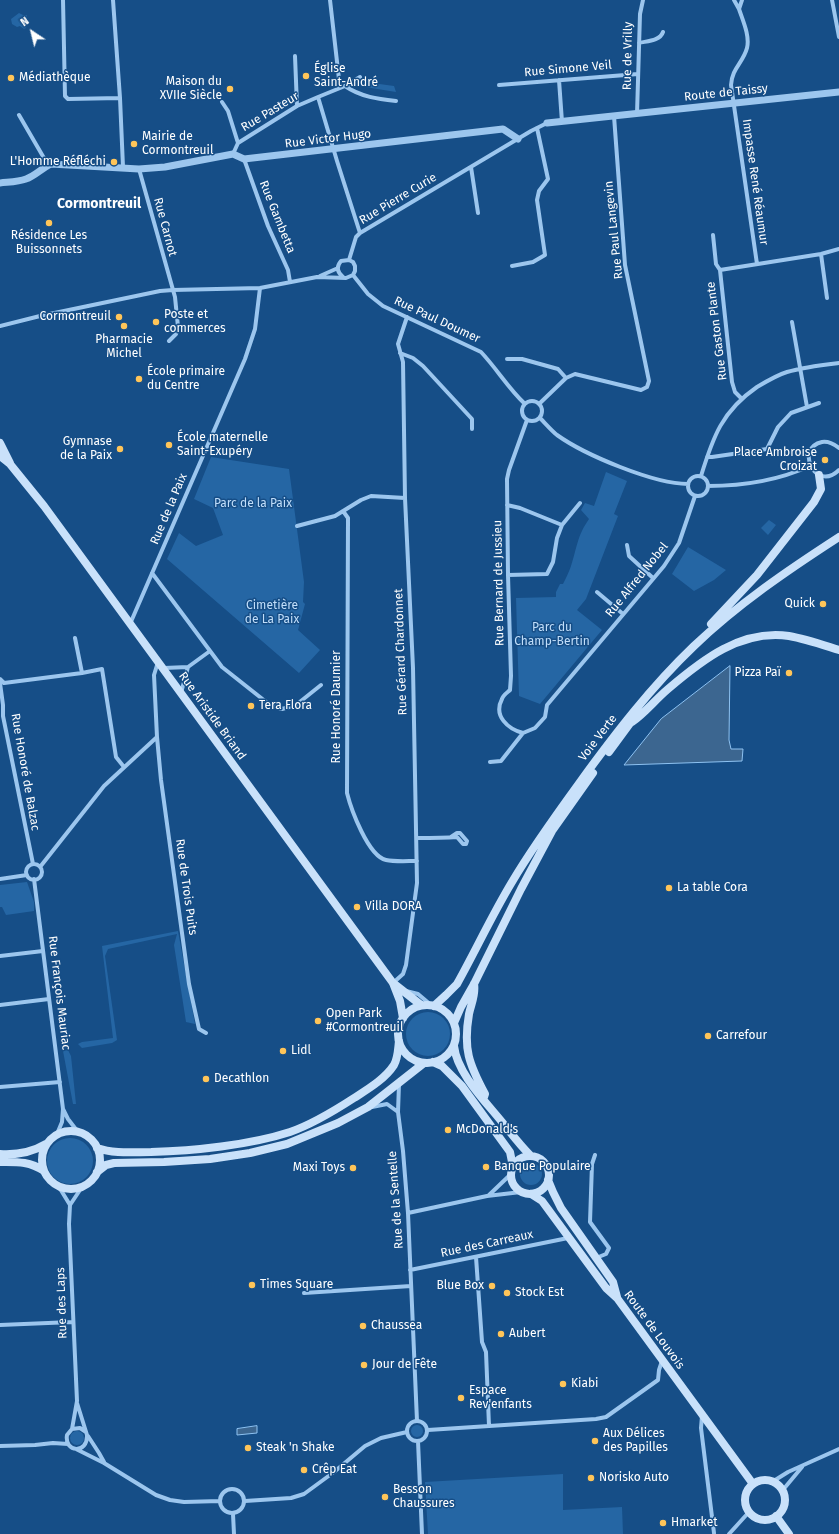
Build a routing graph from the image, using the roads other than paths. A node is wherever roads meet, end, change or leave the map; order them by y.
1 (63, 0) edge
2 (113, 0) edge
3 (330, 0) edge
4 (643, 0) edge
5 (734, 0) edge
6 (742, 0) edge
7 (832, 0) edge
8 (739, 9) junction
9 (663, 32) dead end
10 (839, 37) edge
11 (639, 43) junction
12 (295, 56) dead end
13 (638, 74) junction
14 (360, 77) dead end
15 (559, 80) junction
16 (499, 85) dead end
17 (345, 86) junction
18 (340, 88) junction
19 (839, 92) edge
20 (318, 97) junction
21 (120, 98) junction
22 (396, 101) dead end
23 (222, 102) dead end
24 (734, 104) junction
25 (297, 106) junction
26 (637, 114) junction
27 (19, 116) dead end
28 (614, 116) junction
29 (562, 122) junction
30 (547, 124) joint
31 (537, 128) junction
32 (518, 139) junction
33 (238, 143) junction
34 (333, 149) junction
35 (233, 154) junction
36 (244, 159) junction
37 (48, 165) junction
38 (123, 167) junction
39 (471, 167) junction
40 (139, 169) junction
41 (0, 183) edge
42 (478, 212) dead end
43 (360, 233) junction
44 (713, 236) dead end
45 (839, 249) edge
46 (821, 254) junction
47 (349, 260) junction
48 (757, 264) junction
49 (512, 266) dead end
50 (338, 268) junction
51 (720, 270) junction
52 (353, 275) junction
53 (317, 277) junction
54 (343, 277) junction
55 (290, 282) junction
56 (260, 288) junction
57 (173, 290) junction
58 (827, 298) dead end
59 (407, 317) junction
60 (792, 322) dead end
61 (0, 326) edge
62 (169, 341) dead end
63 (400, 353) junction
64 (507, 359) dead end
65 (839, 363) edge
66 (800, 369) junction
67 (566, 378) junction
68 (742, 399) junction
69 (524, 404) junction
70 (539, 404) junction
71 (819, 404) dead end
72 (807, 407) junction
73 (540, 418) junction
74 (527, 420) junction
75 (472, 428) dead end
76 (839, 448) edge
77 (1, 449) edge
78 (707, 456) junction
79 (810, 466) junction
80 (839, 470) edge
81 (818, 475) junction
82 (832, 475) junction
83 (701, 476) junction
84 (839, 476) edge
85 (688, 484) junction
86 (708, 486) junction
87 (695, 496) junction
88 (405, 498) junction
89 (580, 504) dead end
90 (507, 505) junction
91 (343, 512) junction
92 (562, 525) junction
93 (297, 526) dead end
94 (839, 537) edge
95 (839, 542) edge
96 (626, 545) dead end
97 (152, 573) junction
98 (508, 575) junction
99 (653, 578) junction
100 (597, 592) dead end
101 (623, 614) junction
102 (130, 624) junction
103 (75, 638) dead end
104 (695, 645) junction
105 (210, 650) junction
106 (839, 650) edge
107 (160, 665) junction
108 (188, 667) junction
109 (82, 673) junction
110 (0, 679) edge
111 (0, 683) edge
112 (321, 685) dead end
113 (181, 694) junction
114 (631, 722) junction
115 (523, 733) junction
116 (157, 737) junction
117 (490, 762) dead end
118 (124, 767) junction
119 (417, 838) junction
120 (451, 838) dead end
121 (417, 861) junction
122 (33, 864) junction
123 (40, 867) junction
124 (27, 875) junction
125 (0, 879) edge
126 (34, 880) junction
127 (43, 951) junction
128 (0, 956) edge
129 (393, 983) junction
130 (474, 984) junction
131 (403, 990) junction
132 (49, 999) junction
133 (0, 1004) edge
134 (421, 1005) junction
135 (432, 1005) junction
136 (403, 1018) junction
137 (454, 1023) junction
138 (206, 1033) dead end
139 (399, 1041) junction
140 (454, 1046) junction
141 (424, 1062) junction
142 (433, 1062) junction
143 (399, 1081) junction
144 (60, 1082) junction
145 (0, 1087) edge
146 (484, 1100) junction
147 (63, 1109) junction
148 (398, 1112) junction
149 (338, 1123) junction
150 (78, 1132) junction
151 (57, 1134) junction
152 (46, 1144) junction
153 (97, 1148) junction
154 (0, 1154) edge
155 (530, 1155) junction
156 (595, 1155) dead end
157 (0, 1162) edge
158 (512, 1170) junction
159 (44, 1171) junction
160 (97, 1172) junction
161 (548, 1180) junction
162 (59, 1187) junction
163 (82, 1187) junction
164 (521, 1192) junction
165 (531, 1194) junction
166 (487, 1196) junction
167 (70, 1205) junction
168 (408, 1213) junction
169 (569, 1238) junction
170 (476, 1256) junction
171 (596, 1258) junction
172 (410, 1270) junction
173 (411, 1286) junction
174 (304, 1293) dead end
175 (617, 1298) junction
176 (72, 1322) junction
177 (0, 1325) edge
178 (662, 1361) junction
179 (76, 1401) junction
180 (702, 1415) junction
181 (417, 1421) junction
182 (489, 1426) junction
183 (72, 1428) junction
184 (428, 1430) junction
185 (407, 1432) junction
186 (86, 1433) junction
187 (67, 1435) junction
188 (418, 1441) junction
189 (53, 1443) junction
190 (68, 1444) junction
191 (0, 1446) edge
192 (76, 1449) junction
193 (839, 1449) edge
194 (104, 1463) junction
195 (802, 1466) junction
196 (772, 1482) junction
197 (753, 1484) junction
198 (782, 1491) junction
199 (220, 1501) junction
200 (245, 1501) junction
201 (749, 1512) junction
202 (233, 1514) junction
203 (776, 1516) junction
204 (714, 1533) edge
205 (234, 1534) edge
206 (422, 1534) edge
207 (729, 1534) edge
208 (789, 1534) edge

1 - 21 street
2 - 21 street
3 - 18 street
4 - 11 street, Rue de Vrilly
5 - 8 street, Impasse René Réaumur
6 - 8 street
7 - 10 street
8 - 24 street, Impasse René Réaumur
9 - 11 street
11 - 13 street, Rue de Vrilly
12 - 25 street
13 - 15 street, Rue Simone Veil
13 - 26 street, Rue de Vrilly
14 - 17 street
15 - 16 street, Rue Simone Veil
15 - 29 street
17 - 18 street
17 - 22 street
18 - 20 street
19 - 24 street, Route de Taissy
20 - 25 street, Rue Pasteur
20 - 34 street, Rue Pasteur
21 - 38 street
23 - 33 street
24 - 26 street, Route de Taissy
24 - 48 street, Impasse René Réaumur
25 - 33 street, Rue Pasteur
26 - 28 street, Route de Taissy
27 - 37 street
28 - 29 street
28 - 67 street, Rue Paul Langevin
29 - 30 street
30 - 31 street, Rue Pierre Curie
31 - 32 street, Rue Pierre Curie
31 - 49 street
32 - 34 street, Rue Victor Hugo
32 - 39 street, Rue Pierre Curie
33 - 35 street, Rue Pasteur
34 - 36 street, Rue Victor Hugo
34 - 43 street, Rue Pasteur
35 - 36 street
35 - 40 street
36 - 55 street, Rue Gambetta
37 - 38 street
37 - 41 street
38 - 40 street
39 - 42 street
39 - 43 street, Rue Pierre Curie
40 - 57 street, Rue Carnot
43 - 47 street, Rue Pierre Curie
44 - 51 street, Rue Gaston Plante
45 - 46 street
46 - 48 street
46 - 58 street
47 - 50 street
47 - 52 street
48 - 51 street
50 - 53 street
50 - 54 street
51 - 68 street, Rue Gaston Plante
52 - 54 street
52 - 59 street, Rue Paul Doumer
53 - 54 street
53 - 55 street
55 - 56 street
56 - 57 street
56 - 97 street, Rue de la Paix
57 - 61 street
57 - 62 street, Rue Carnot
59 - 63 street, Rue Gérard Chardonnet
59 - 69 street, Rue Paul Doumer
60 - 66 street
63 - 75 street
63 - 88 street, Rue Gérard Chardonnet
64 - 67 street
65 - 66 street
66 - 68 street
66 - 72 street
67 - 70 street
68 - 78 street
69 - 70 street
69 - 74 street
70 - 73 street
71 - 72 street
72 - 78 street
73 - 74 street
73 - 85 street
74 - 90 street, Rue Bernard de Jussieu
76 - 79 street
77 - 102 main road, Rue Aristide Briand
78 - 83 street
79 - 81 street
79 - 86 street
80 - 82 street
81 - 82 street
81 - 104 main road
82 - 84 street
83 - 85 street
83 - 86 street
85 - 87 street
86 - 87 street
87 - 99 street, Rue Alfred Nobel
88 - 91 street
88 - 119 street, Rue Gérard Chardonnet
89 - 92 street
90 - 92 street
90 - 98 street, Rue Bernard de Jussieu
91 - 93 street
91 - 121 street, Rue Honoré Daumier
92 - 98 street
94 - 104 main road, Voie Verte
95 - 114 main road, Voie Verte
96 - 99 street
97 - 102 street, Rue de la Paix
97 - 105 street
98 - 115 street, Rue Bernard de Jussieu
99 - 101 street, Rue Alfred Nobel
100 - 101 street
101 - 115 street, Rue Alfred Nobel
102 - 107 main road, Rue Aristide Briand
103 - 109 street
104 - 135 main road, Voie Verte
105 - 108 street
105 - 112 street
106 - 114 main road
107 - 108 street
107 - 113 main road, Rue Aristide Briand
107 - 116 street, Rue de Trois Puits
108 - 113 street
109 - 110 street
109 - 118 street
111 - 122 street, Rue Honoré de Balzac
113 - 129 main road, Rue Aristide Briand
114 - 130 main road, Voie Verte
115 - 117 street
116 - 118 street
116 - 138 street, Rue de Trois Puits
118 - 123 street
119 - 120 street
119 - 121 street, Rue Gérard Chardonnet
121 - 129 street, Rue Gérard Chardonnet
122 - 123 street
122 - 124 street
123 - 126 street
124 - 125 street
124 - 126 street
126 - 127 street, Rue François Mauriac
127 - 128 street
127 - 132 street, Rue François Mauriac
129 - 131 main road, Rue Aristide Briand
129 - 136 main road, Rue Aristide Briand
130 - 137 main road, Voie Verte
130 - 146 main road
131 - 134 main road, Rue Aristide Briand
131 - 135 street
132 - 133 street
132 - 144 street, Rue François Mauriac
134 - 135 main road
134 - 136 main road
135 - 137 main road
136 - 139 main road
137 - 140 main road
139 - 141 main road
139 - 153 main road
140 - 142 main road
140 - 146 main road
141 - 142 main road
141 - 143 main road
142 - 158 main road
143 - 148 street, Rue de la Sentelle
143 - 149 main road
144 - 145 street
144 - 147 street, Rue François Mauriac
146 - 155 main road
147 - 150 street
147 - 151 street
148 - 149 street
148 - 168 street, Rue de la Sentelle
149 - 160 main road
150 - 151 main road
150 - 153 main road
151 - 152 main road
152 - 154 main road
152 - 159 main road
153 - 160 main road
155 - 158 main road
155 - 161 main road
156 - 171 street
157 - 159 main road
158 - 164 main road
158 - 166 street
159 - 162 main road
160 - 163 main road
161 - 165 main road
161 - 171 main road
162 - 163 main road
162 - 167 street
163 - 167 street
164 - 165 main road
164 - 166 street
165 - 169 main road, Route de Louvois
166 - 168 street
167 - 176 street, Rue des Laps
168 - 172 street, Rue de la Sentelle
169 - 170 street, Rue des Carreaux
169 - 175 main road, Route de Louvois
170 - 172 street, Rue des Carreaux
170 - 182 street
171 - 175 main road
172 - 173 street, Rue de la Sentelle
173 - 174 street
173 - 181 street, Rue de la Sentelle
175 - 178 main road, Route de Louvois
176 - 177 street
176 - 179 street, Rue des Laps
178 - 180 main road, Route de Louvois
178 - 182 street
179 - 183 street, Rue des Laps
179 - 186 street, Rue des Laps
180 - 197 main road, Route de Louvois
180 - 204 street
181 - 184 street
181 - 185 street
182 - 184 street
183 - 186 street
183 - 187 street
184 - 188 street
185 - 188 street
185 - 200 street
186 - 192 street
186 - 194 street, Rue des Laps
187 - 189 street
187 - 190 street
188 - 206 street
189 - 190 street
189 - 191 street
190 - 192 street
192 - 194 street, Rue des Laps
193 - 195 street
194 - 199 street, Rue des Laps
195 - 196 street
195 - 198 street
196 - 197 main road
196 - 198 main road
197 - 201 main road
198 - 203 main road
199 - 200 street
199 - 202 street
200 - 202 street
201 - 203 main road
201 - 207 street
202 - 205 street
203 - 208 main road

